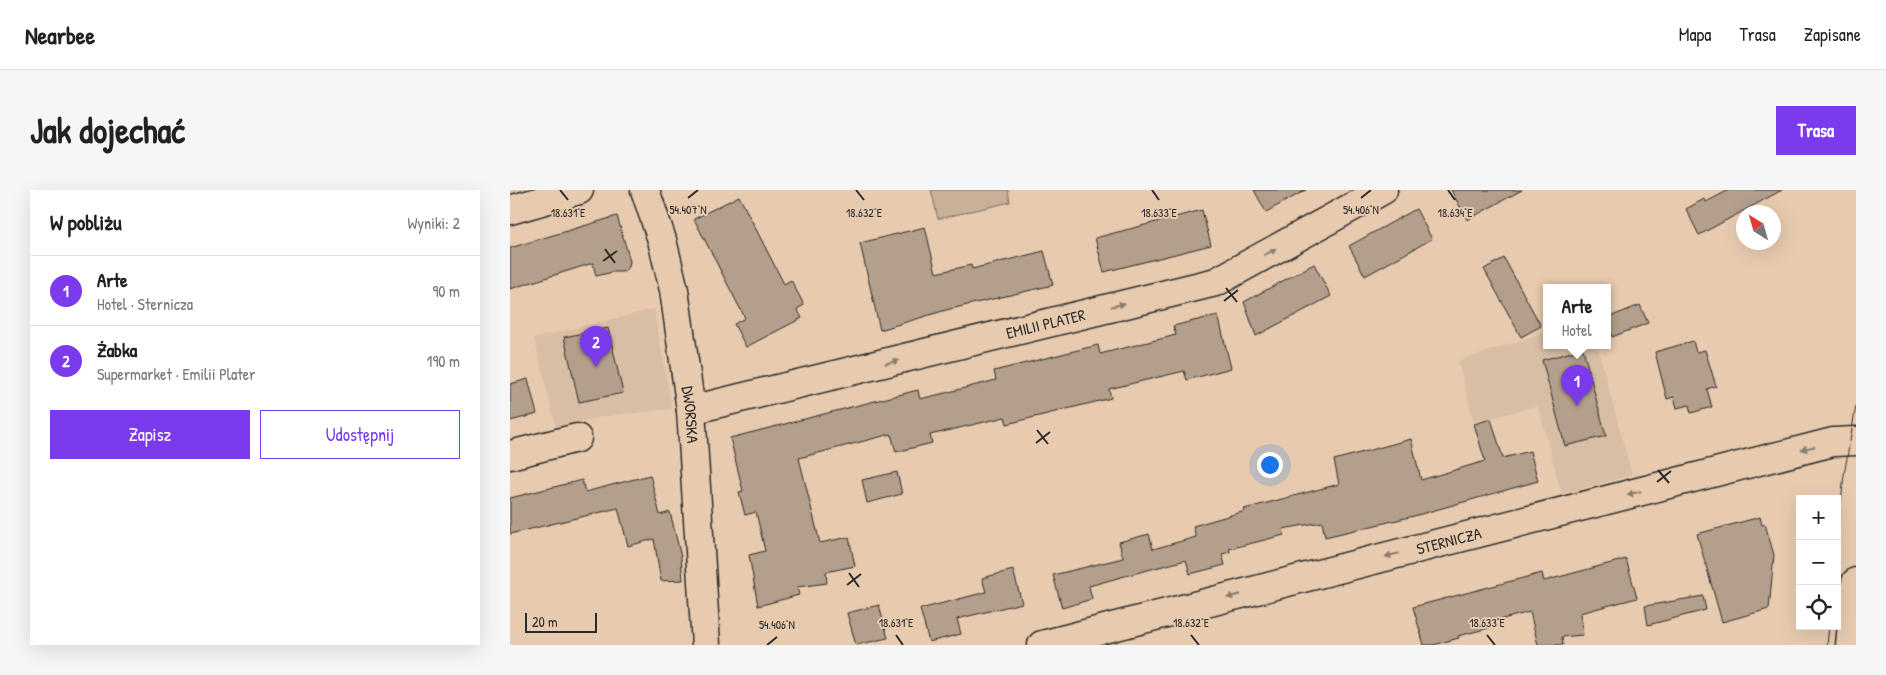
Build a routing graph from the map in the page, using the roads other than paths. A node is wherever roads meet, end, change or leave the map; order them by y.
1 (579, 190) edge
2 (645, 190) edge
3 (1383, 190) edge
4 (510, 210) edge
5 (691, 410) junction
6 (577, 438) dead end
7 (1856, 441) edge
8 (510, 454) edge
9 (1856, 582) edge
10 (706, 645) edge
11 (1042, 645) edge
12 (1850, 645) edge

1 - 4 street
2 - 5 street, DWORSKA
5 -> 3 street, EMILII PLATER
5 - 10 street, DWORSKA
6 - 8 street
7 -> 11 street, STERNICZA
9 - 12 street

